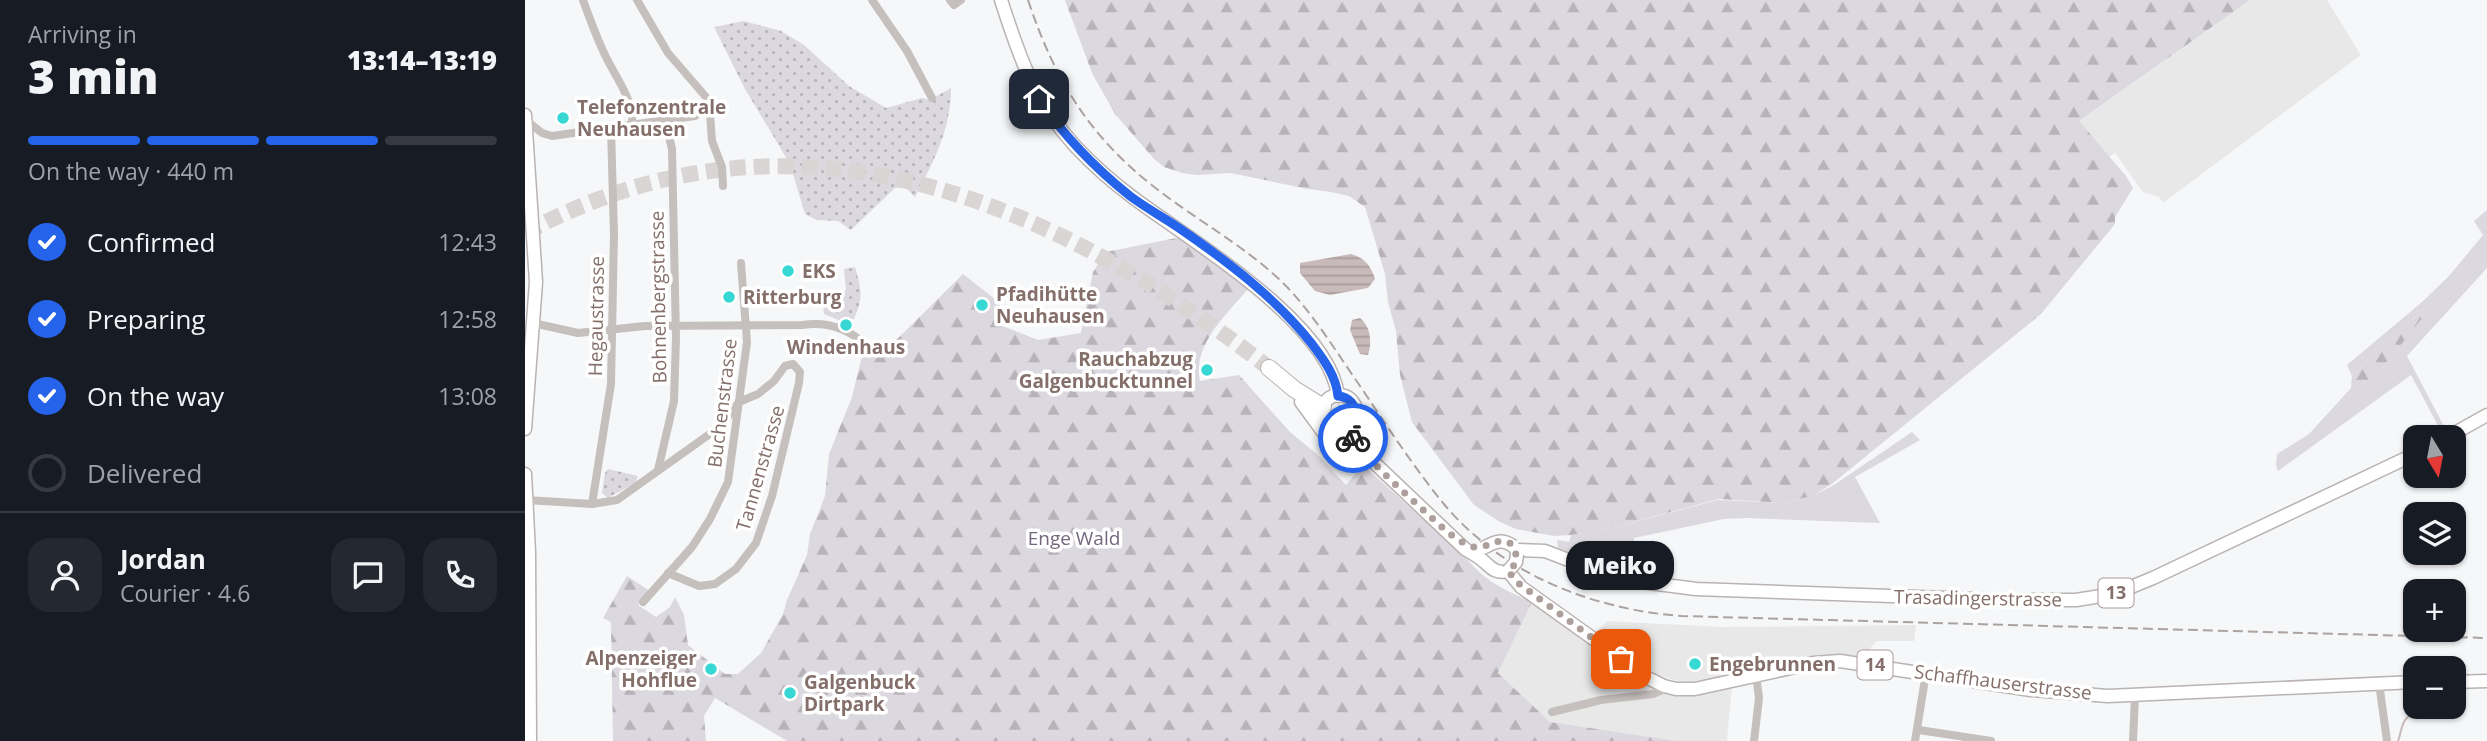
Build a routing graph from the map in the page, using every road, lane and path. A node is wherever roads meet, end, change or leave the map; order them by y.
1 (583, 0) edge
2 (637, 0) edge
3 (872, 0) edge
4 (950, 0) edge
5 (961, 0) edge
6 (1001, 0) edge
7 (932, 98) dead end
8 (695, 116) dead end
9 (525, 117) edge
10 (661, 122) junction
11 (632, 124) junction
12 (611, 128) junction
13 (526, 140) edge
14 (723, 186) dead end
15 (741, 263) dead end
16 (530, 299) edge
17 (533, 323) junction
18 (675, 326) junction
19 (746, 326) junction
20 (611, 330) junction
21 (865, 344) dead end
22 (1269, 368) tunnel mouth
23 (1298, 396) junction
24 (1338, 396) junction
25 (739, 402) junction
26 (1323, 407) junction
27 (2487, 415) edge
28 (1346, 427) junction
29 (2466, 427) edge
30 (525, 429) edge
31 (1365, 454) junction
32 (2403, 460) edge
33 (659, 470) junction
34 (525, 474) edge
35 (526, 500) edge
36 (592, 504) junction
37 (1447, 531) junction
38 (1515, 550) junction
39 (1505, 572) junction
40 (669, 573) junction
41 (643, 602) dead end
42 (1926, 673) junction
43 (1756, 675) junction
44 (2487, 681) edge
45 (2403, 682) edge
46 (2466, 682) edge
47 (2379, 683) junction
48 (1664, 686) junction
49 (2135, 696) junction
50 (1552, 712) dead end
51 (1919, 730) junction
52 (528, 740) edge
53 (1754, 741) edge
54 (1915, 741) edge
55 (1991, 741) edge
56 (2133, 741) edge
57 (2387, 741) edge

1 - 11 street
2 - 14 street
3 - 7 street
4 - 5 street
6 - 24 main road
8 - 10 street
9 - 12 street
9 - 13 main road
10 - 11 street
10 - 18 street, Bohnenbergstrasse
11 - 12 street
12 - 20 street, Hegaustrasse
13 - 16 main road
15 - 19 street, Buchenstrasse
16 - 17 main road
17 - 20 street
17 - 30 main road
18 - 19 street
18 - 20 street
18 - 33 street, Bohnenbergstrasse
19 - 21 street
19 - 25 street, Buchenstrasse
20 - 36 street, Hegaustrasse
22 - 23 highway
23 - 26 highway
23 - 31 main road
24 - 26 main road
24 - 28 main road
25 - 33 street
25 - 40 street, Buchenstrasse
25 - 40 street, Tannenstrasse
26 - 28 main road, 13
27 - 29 main road
28 - 31 main road, 13
31 - 37 main road, 13
32 - 38 main road, Trasadingerstrasse / 13
33 - 36 street
34 - 35 main road
35 - 36 street
35 - 52 main road
37 - 38 main road, 13, bridge
37 - 39 main road, 13
38 - 39 main road, bridge
39 - 48 main road, Schaffhauserstrasse / 14
40 - 41 street, Buchenstrasse
42 - 43 main road, Schaffhauserstrasse / 14
42 - 49 main road, Schaffhauserstrasse / 14
42 - 51 street
43 - 48 main road, Schaffhauserstrasse / 14
43 - 53 street
44 - 46 main road
45 - 47 main road, Schaffhauserstrasse / 14
47 - 49 main road, Schaffhauserstrasse / 14
47 - 57 street
48 - 50 street
49 - 56 street
51 - 54 street
51 - 55 street

